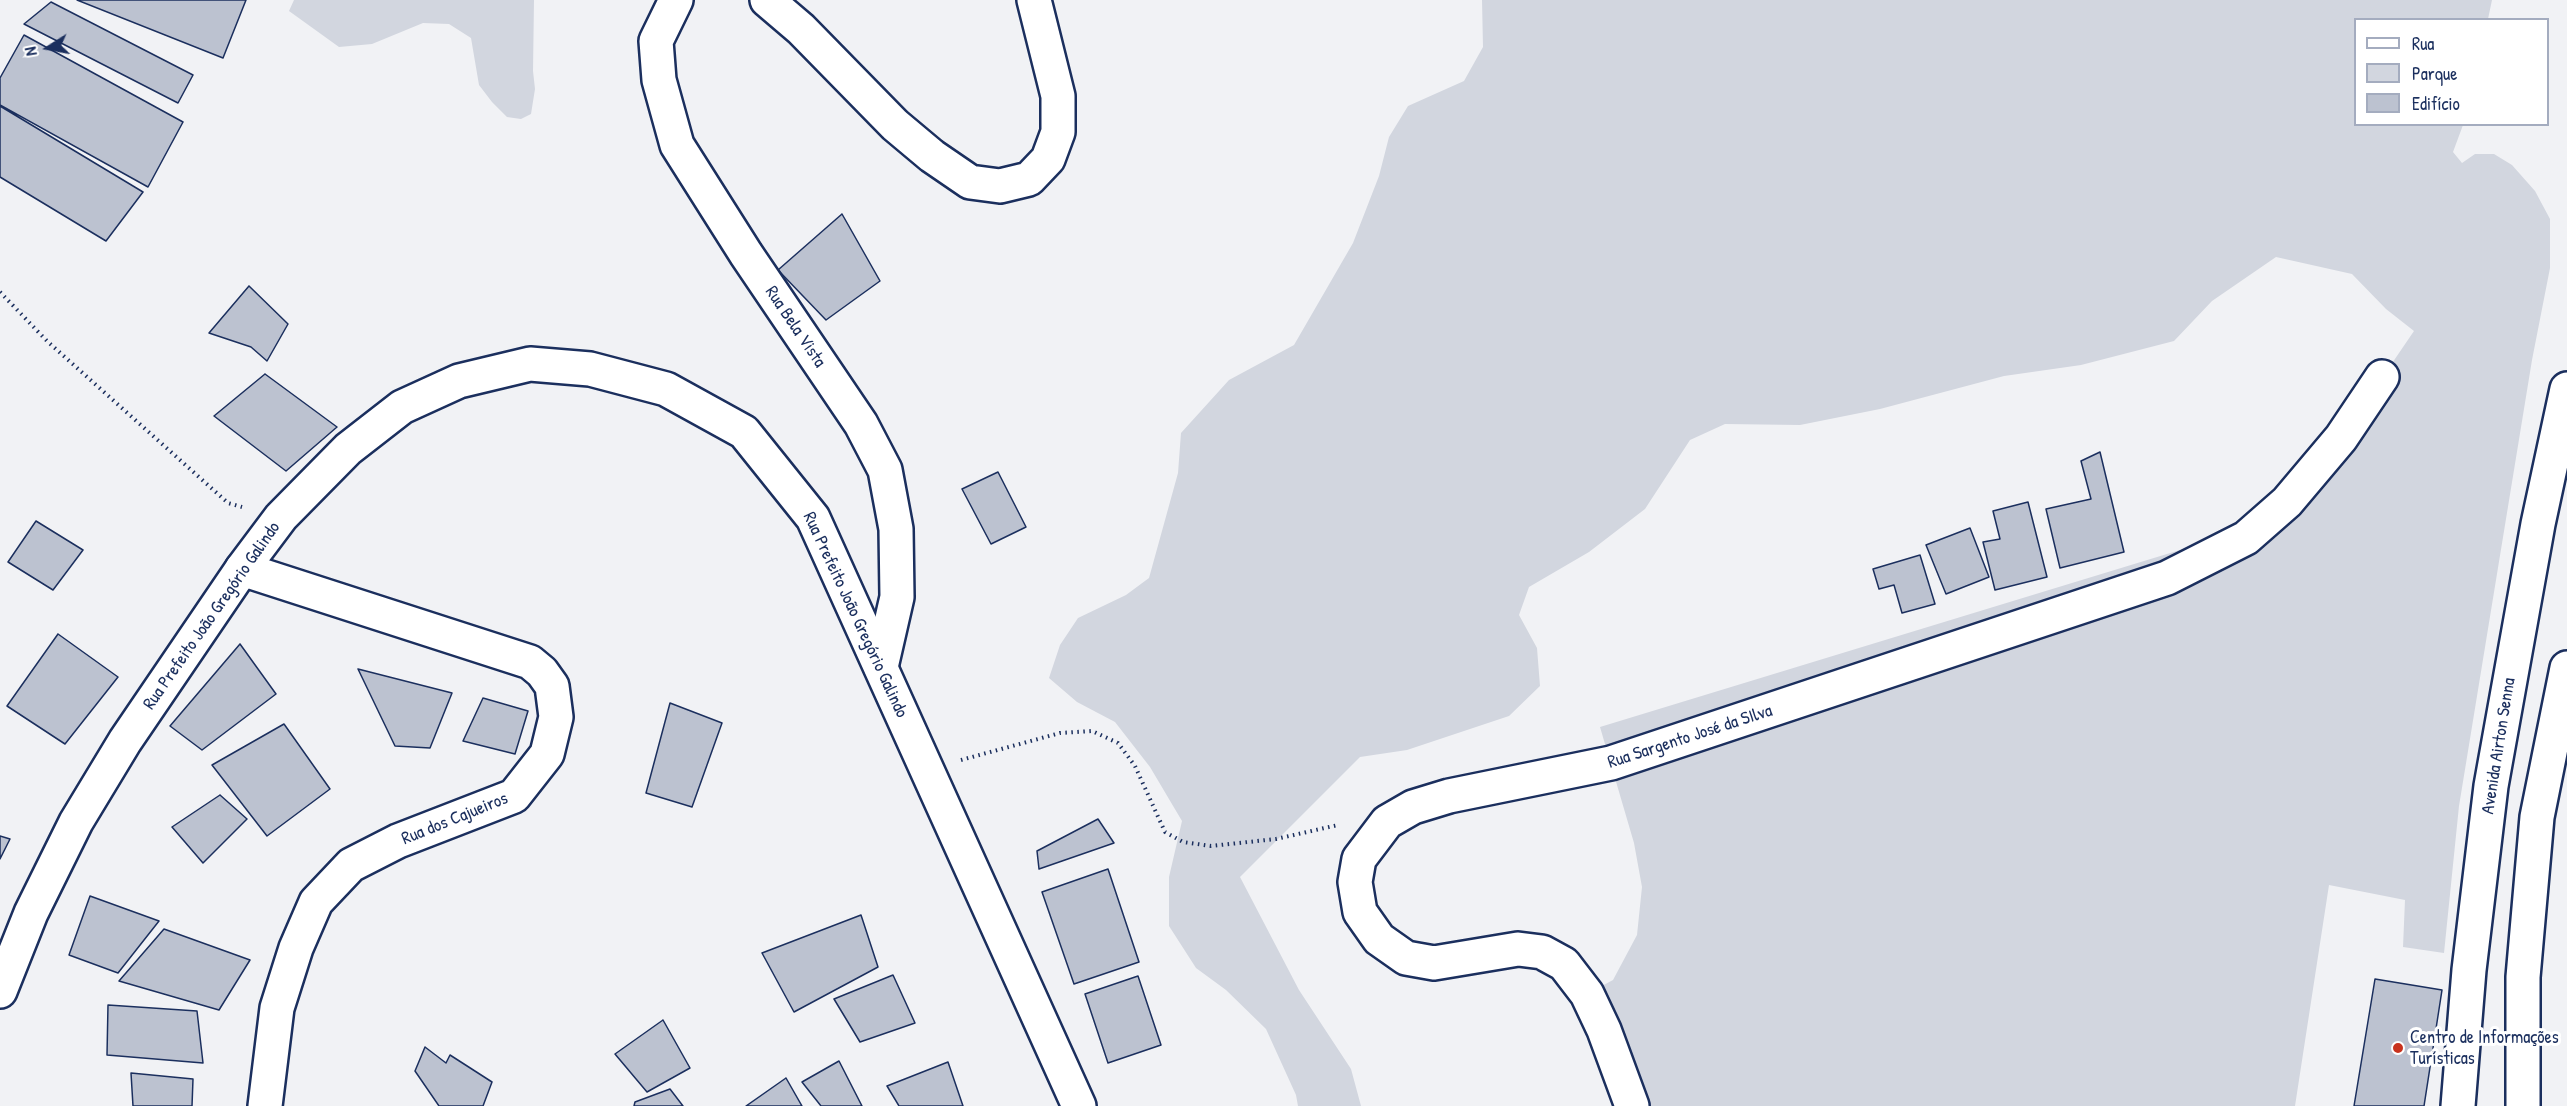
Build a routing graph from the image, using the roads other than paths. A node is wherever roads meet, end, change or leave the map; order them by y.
1 (676, 0) edge
2 (767, 0) edge
3 (1034, 0) edge
4 (2382, 377) dead end
5 (2567, 389) edge
6 (242, 569) junction
7 (881, 667) junction
8 (2567, 668) edge
9 (0, 991) edge
10 (2460, 1100) edge
11 (2522, 1104) edge
12 (265, 1106) edge
13 (1079, 1106) edge
14 (1632, 1106) edge

1 - 7 street, Rua Bela Vista
2 - 3 street
4 - 14 street, Rua Sargento José da SIlva
5 - 10 street, Avenida Airton Senna
6 - 7 street, Rua Prefeito João Gregório Galindo
6 - 9 street, Rua Prefeito João Gregório Galindo
6 - 12 street, Rua dos Cajueiros
7 - 13 street, Rua Prefeito João Gregório Galindo
8 - 11 street

